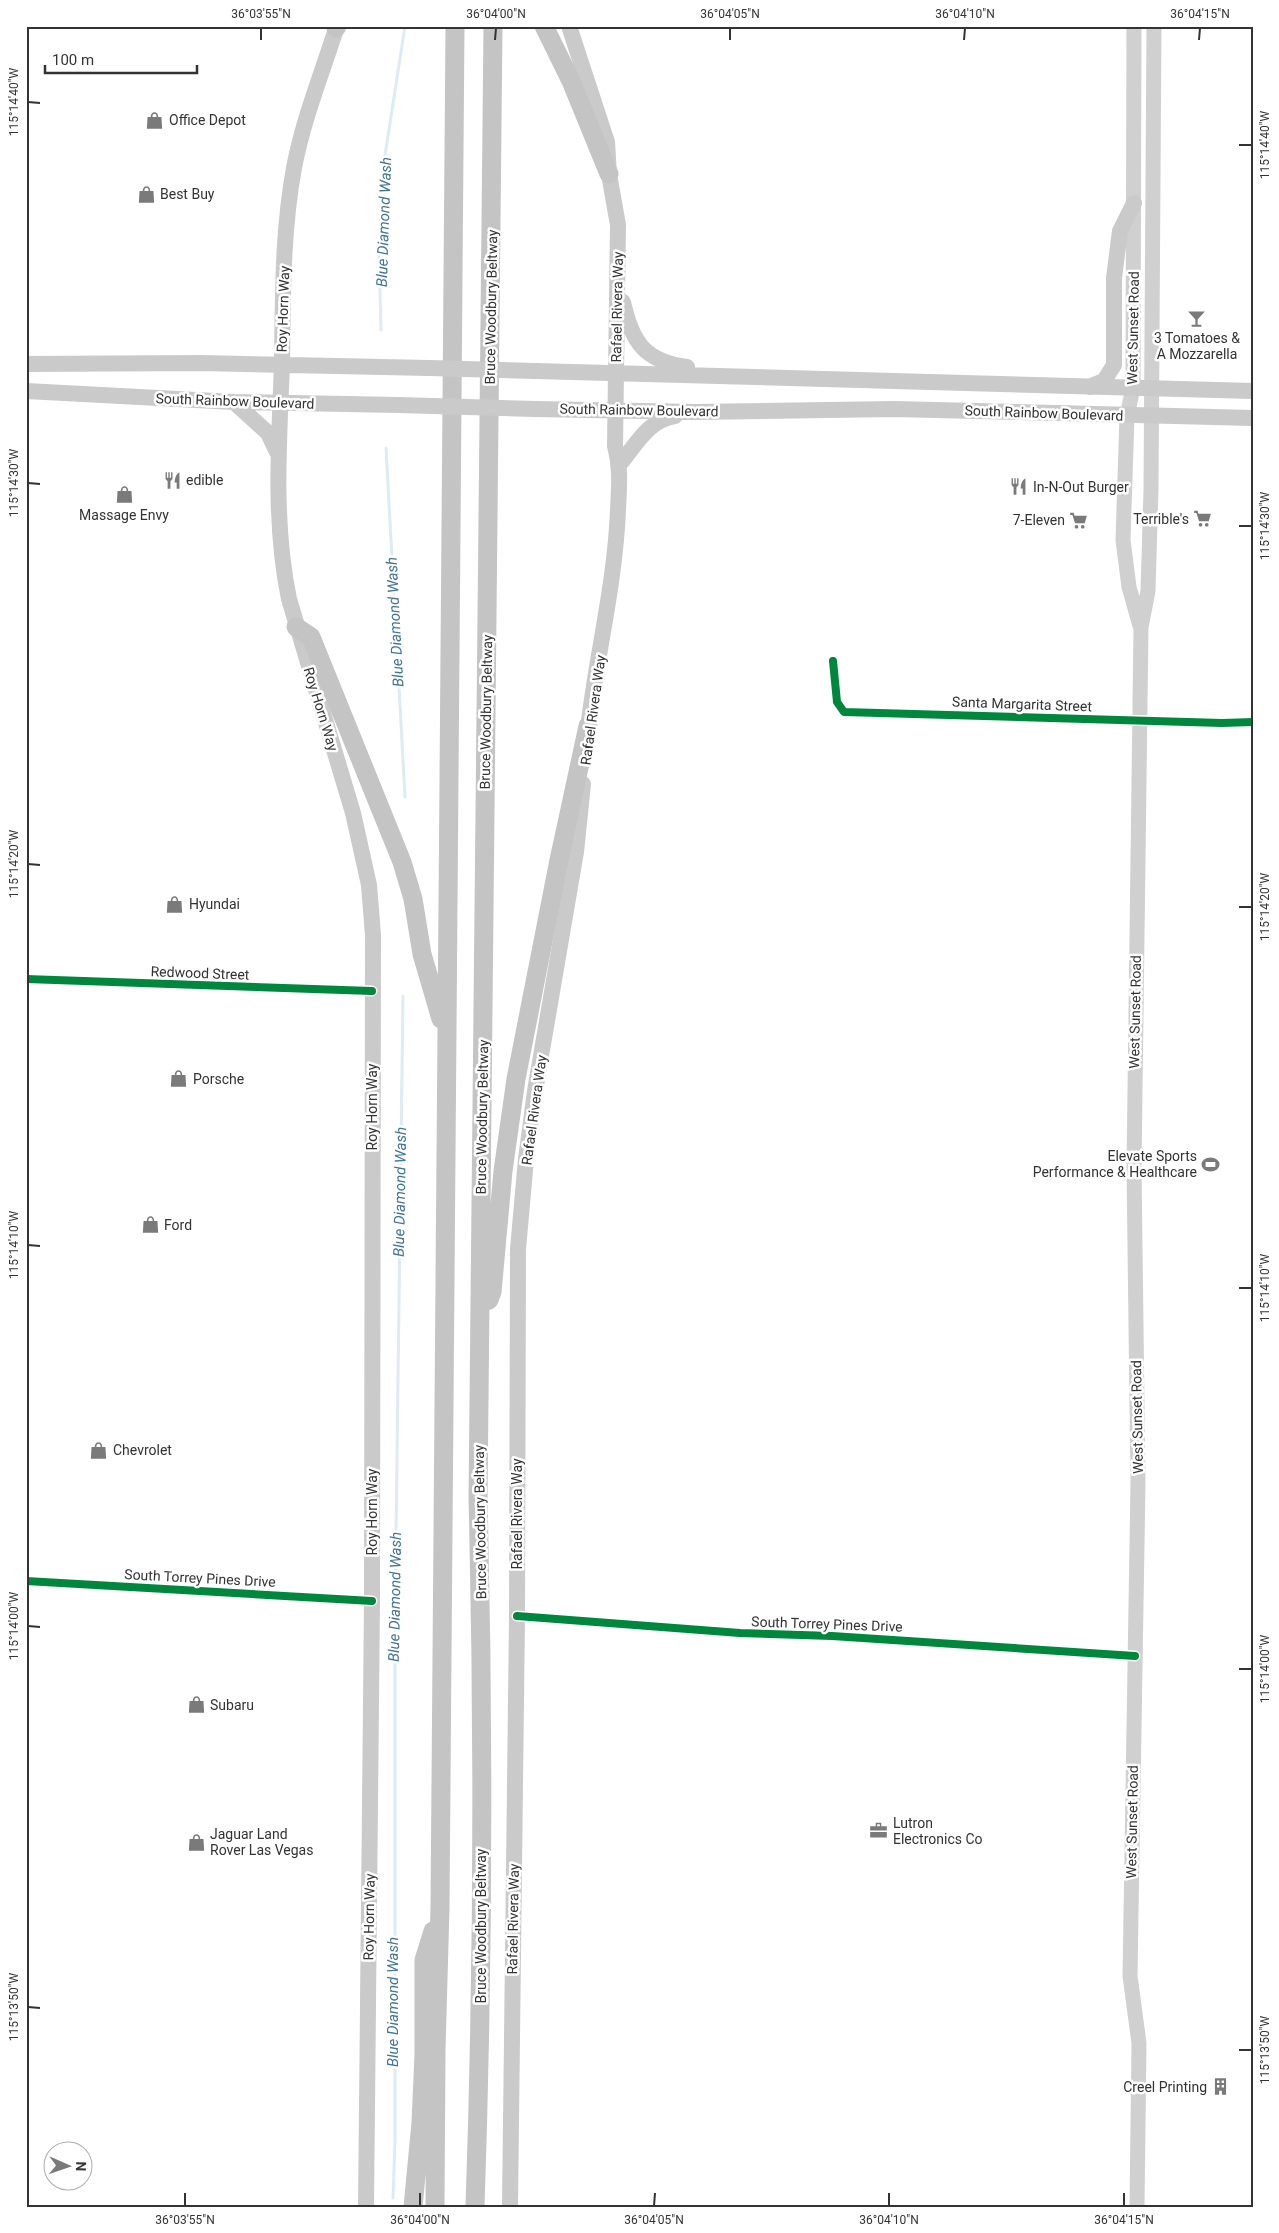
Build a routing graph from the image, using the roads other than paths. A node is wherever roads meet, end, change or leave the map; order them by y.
1 (455, 26) edge
2 (493, 26) edge
3 (544, 26) edge
4 (569, 26) edge
5 (1134, 26) edge
6 (1154, 26) edge
7 (336, 27) edge
8 (609, 174) junction
9 (1134, 202) junction
10 (1152, 203) junction
11 (617, 278) junction
12 (26, 364) edge
13 (282, 365) junction
14 (616, 373) junction
15 (801, 380) junction
16 (1087, 388) junction
17 (1133, 388) junction
18 (1152, 389) junction
19 (26, 391) edge
20 (1253, 391) edge
21 (234, 402) junction
22 (280, 402) junction
23 (616, 411) junction
24 (695, 412) junction
25 (1127, 416) junction
26 (1151, 417) junction
27 (1253, 418) edge
28 (279, 457) junction
29 (620, 464) junction
30 (296, 627) junction
31 (1141, 627) junction
32 (833, 661) dead end
33 (1140, 720) junction
34 (1253, 722) edge
35 (588, 726) junction
36 (26, 979) edge
37 (372, 991) junction
38 (447, 1036) junction
39 (480, 1330) junction
40 (26, 1580) edge
41 (372, 1602) junction
42 (517, 1616) junction
43 (1135, 1656) junction
44 (440, 1908) junction
45 (478, 2118) junction
46 (366, 2207) edge
47 (413, 2207) edge
48 (435, 2207) edge
49 (475, 2207) edge
50 (483, 2207) edge
51 (510, 2207) edge
52 (1137, 2207) edge

1 - 38 highway
2 - 39 highway, Bruce Woodbury Beltway
3 - 8 highway
4 - 8 main road, Rafael Rivera Way
5 - 9 main road, West Sunset Road
6 - 10 main road, West Sunset Road
7 - 13 main road, Roy Horn Way
8 - 11 main road, Rafael Rivera Way
9 - 10 main road
9 - 16 main road
9 - 17 main road, West Sunset Road
10 - 18 main road, West Sunset Road
11 - 14 main road, Rafael Rivera Way
11 - 15 main road
12 - 13 main road, South Rainbow Boulevard
13 - 14 main road, South Rainbow Boulevard, bridge
13 - 22 main road, Roy Horn Way
14 - 15 main road, South Rainbow Boulevard
14 - 23 main road, Rafael Rivera Way
15 - 16 main road, South Rainbow Boulevard
16 - 17 main road, South Rainbow Boulevard
17 - 18 main road, South Rainbow Boulevard
17 - 25 main road, West Sunset Road
18 - 20 main road, South Rainbow Boulevard
18 - 26 main road, West Sunset Road
19 - 21 main road, South Rainbow Boulevard
21 - 22 main road, South Rainbow Boulevard
21 - 28 main road
22 - 23 main road, South Rainbow Boulevard, bridge
22 - 28 main road, Roy Horn Way
23 - 24 main road, South Rainbow Boulevard
23 - 29 main road, Rafael Rivera Way
24 - 25 main road, South Rainbow Boulevard
24 - 29 main road
25 - 26 main road, South Rainbow Boulevard
25 - 31 main road, West Sunset Road
26 - 27 main road, South Rainbow Boulevard
26 - 31 main road, West Sunset Road
28 - 30 main road, Roy Horn Way
29 - 35 main road, Rafael Rivera Way
30 - 37 main road, Roy Horn Way
30 - 38 highway
31 - 33 main road, West Sunset Road
32 - 33 street, Santa Margarita Street
33 - 34 street, Santa Margarita Street
33 - 43 main road, West Sunset Road
35 - 39 highway
35 - 42 main road, Rafael Rivera Way
36 - 37 street, Redwood Street
37 - 41 main road, Roy Horn Way
38 - 44 highway
39 - 45 highway, Bruce Woodbury Beltway
40 - 41 street, South Torrey Pines Drive
41 - 46 main road, Roy Horn Way
42 - 43 street, South Torrey Pines Drive
42 - 51 main road, Rafael Rivera Way
43 - 52 main road, West Sunset Road
44 - 47 highway
44 - 48 highway
45 - 49 highway, Bruce Woodbury Beltway
45 - 50 highway

